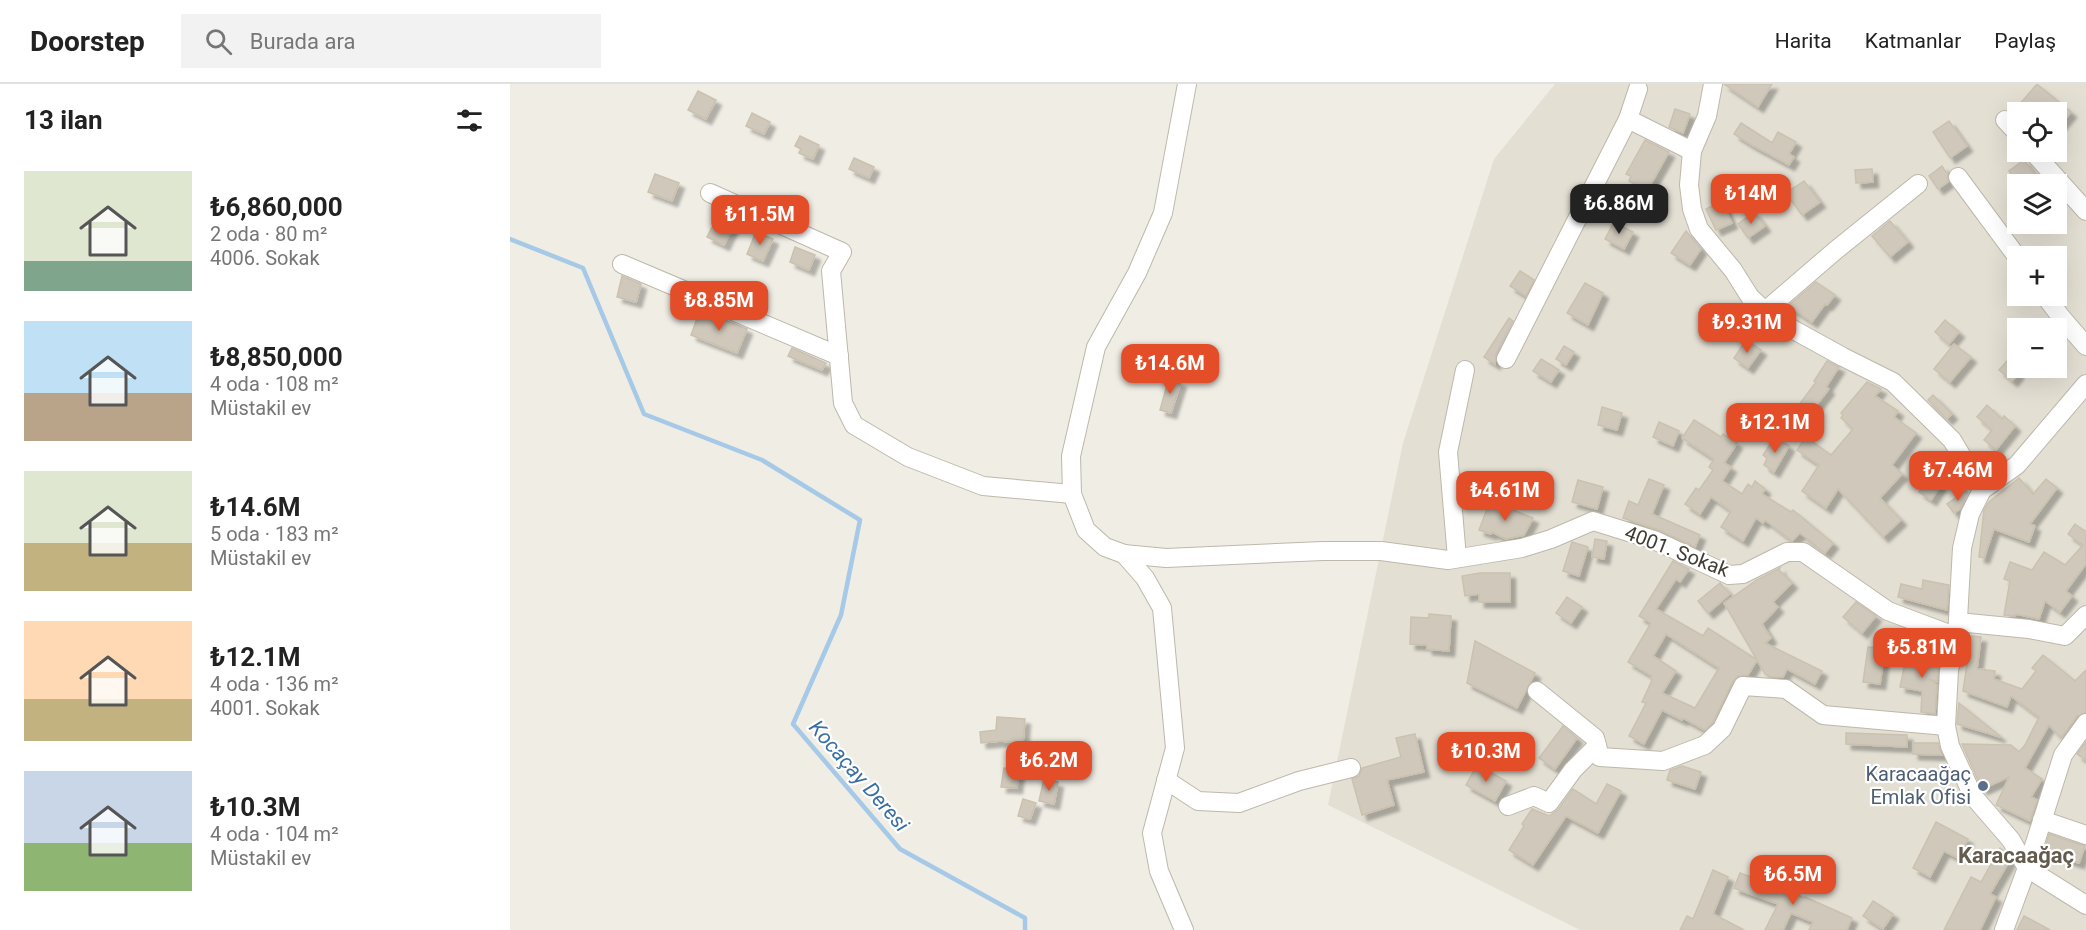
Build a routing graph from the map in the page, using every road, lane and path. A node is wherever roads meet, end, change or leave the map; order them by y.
1 (1187, 84) edge
2 (1713, 84) edge
3 (1638, 89) dead end
4 (1628, 119) junction
5 (2004, 120) dead end
6 (2007, 123) edge
7 (1692, 151) junction
8 (2042, 162) edge
9 (1958, 177) dead end
10 (1918, 184) dead end
11 (710, 193) dead end
12 (2086, 211) edge
13 (2009, 246) edge
14 (622, 264) dead end
15 (2053, 306) edge
16 (1765, 311) junction
17 (2086, 346) edge
18 (839, 356) junction
19 (1506, 359) dead end
20 (1465, 370) dead end
21 (2086, 384) edge
22 (1982, 490) junction
23 (1072, 494) junction
24 (1124, 554) junction
25 (1457, 558) junction
26 (2086, 615) edge
27 (1958, 630) junction
28 (1537, 691) dead end
29 (2086, 723) edge
30 (1946, 726) junction
31 (1597, 746) junction
32 (1351, 768) dead end
33 (1166, 780) junction
34 (1508, 806) dead end
35 (2042, 820) junction
36 (2086, 835) edge
37 (2027, 868) junction
38 (2086, 905) edge
39 (1184, 930) edge
40 (2004, 930) edge

1 - 23 street
2 - 7 street
3 - 4 street
4 - 7 street
4 - 19 street
5 - 6 street
7 - 16 street
8 - 12 street
9 - 13 street
10 - 16 street
11 - 18 street
14 - 18 street
15 - 17 street
16 - 22 street
18 - 23 street
20 - 25 street
21 - 22 street
22 - 27 street
23 - 24 street
24 - 25 street, 4001. Sokak
24 - 33 street
25 - 27 street, 4001. Sokak
26 - 27 street, 4001. Sokak
27 - 30 street
28 - 31 street
29 - 35 street
30 - 31 street
30 - 37 street
31 - 34 street
32 - 33 street
33 - 39 street
35 - 36 street
35 - 37 street
37 - 38 street
37 - 40 street

